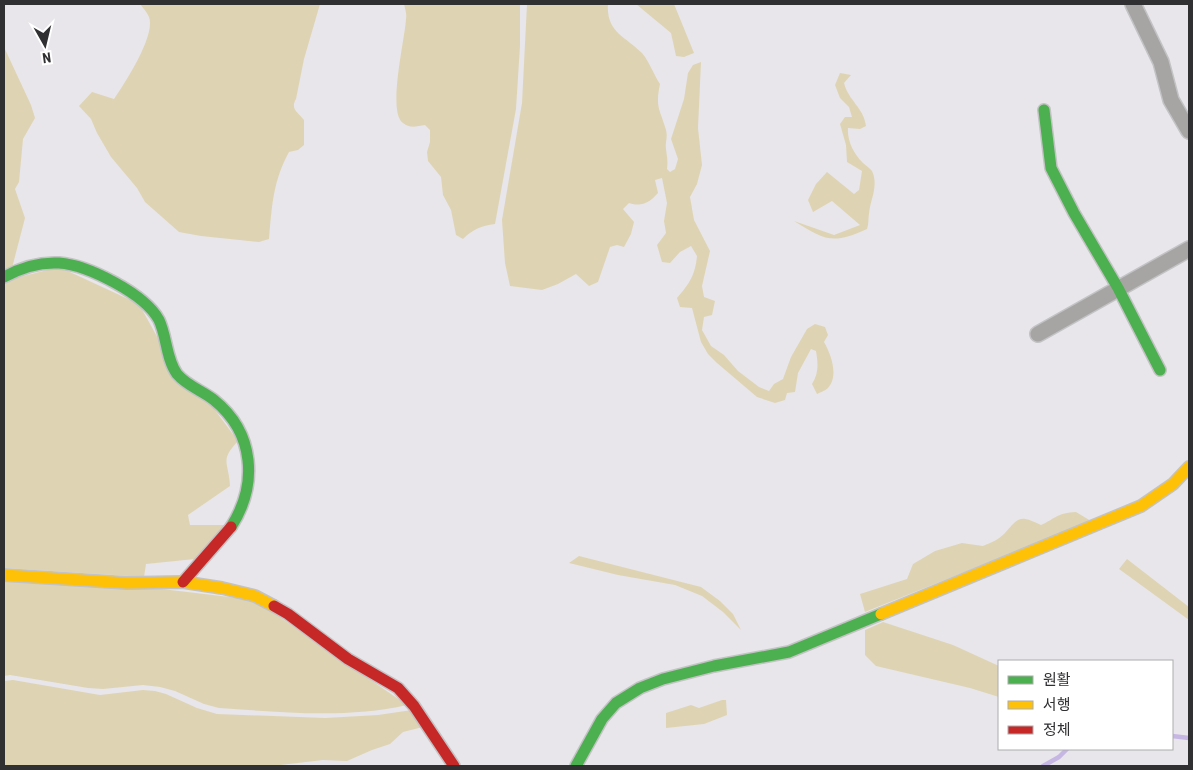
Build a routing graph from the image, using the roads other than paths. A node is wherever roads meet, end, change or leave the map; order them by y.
1 (1133, 4) edge
2 (1044, 110) dead end
3 (1189, 132) edge
4 (1189, 249) edge
5 (4, 277) edge
6 (1118, 288) junction
7 (1038, 334) dead end
8 (1160, 370) dead end
9 (1189, 467) edge
10 (4, 575) edge
11 (183, 582) junction
12 (454, 766) edge
13 (576, 766) edge

1 - 3 street
2 - 6 street
4 - 6 street
5 - 11 street
6 - 7 street
6 - 8 street
9 - 13 street
10 - 11 street
11 - 12 street

